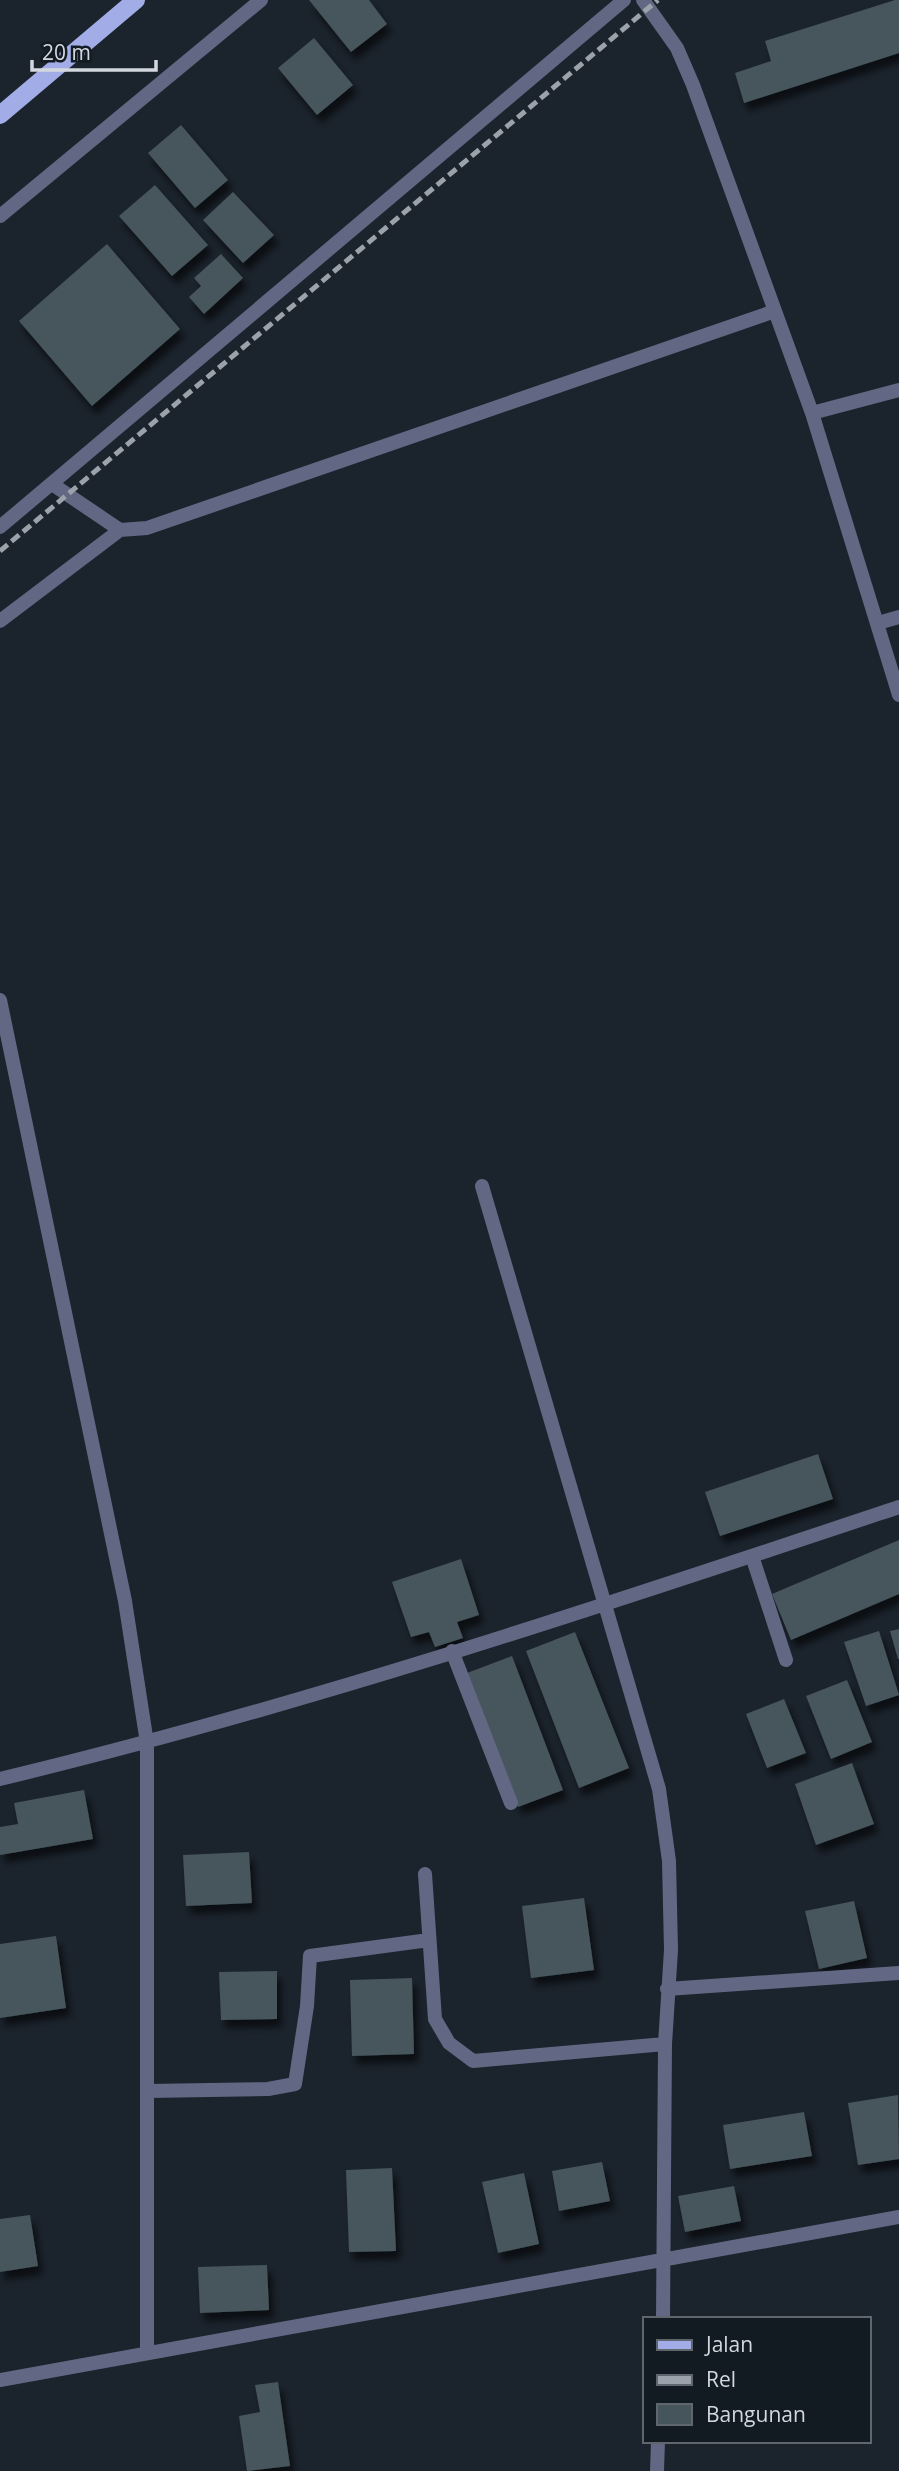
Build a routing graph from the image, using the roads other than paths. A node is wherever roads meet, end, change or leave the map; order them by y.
1 (136, 0) edge
2 (261, 0) edge
3 (624, 0) edge
4 (643, 0) edge
5 (0, 115) edge
6 (0, 216) edge
7 (775, 311) junction
8 (899, 390) edge
9 (811, 413) junction
10 (52, 484) junction
11 (0, 527) edge
12 (120, 530) junction
13 (899, 617) edge
14 (0, 621) edge
15 (878, 623) junction
16 (899, 695) edge
17 (0, 1000) edge
18 (482, 1186) dead end
19 (899, 1507) edge
20 (752, 1556) junction
21 (605, 1605) junction
22 (452, 1651) junction
23 (786, 1660) dead end
24 (147, 1743) junction
25 (0, 1779) edge
26 (511, 1802) dead end
27 (425, 1874) dead end
28 (429, 1940) junction
29 (899, 1973) edge
30 (667, 1989) junction
31 (665, 2044) junction
32 (148, 2091) junction
33 (899, 2217) edge
34 (665, 2260) junction
35 (663, 2317) edge
36 (147, 2352) junction
37 (0, 2380) edge
38 (658, 2443) edge
39 (657, 2471) edge

1 - 5 main road
2 - 6 street
3 - 10 street
4 - 7 street
7 - 9 street
7 - 12 street
8 - 9 street
9 - 15 street
10 - 11 street
10 - 12 street
12 - 14 street
13 - 15 street
15 - 16 street
17 - 24 street
18 - 21 street
19 - 20 street
20 - 21 street
20 - 23 street
21 - 22 street
21 - 30 street
22 - 24 street
22 - 26 street
24 - 25 street
24 - 32 street
27 - 28 street
28 - 31 street
28 - 32 street
29 - 30 street
30 - 31 street
31 - 34 street
32 - 36 street
33 - 34 street
34 - 35 street
34 - 36 street
36 - 37 street
38 - 39 street

